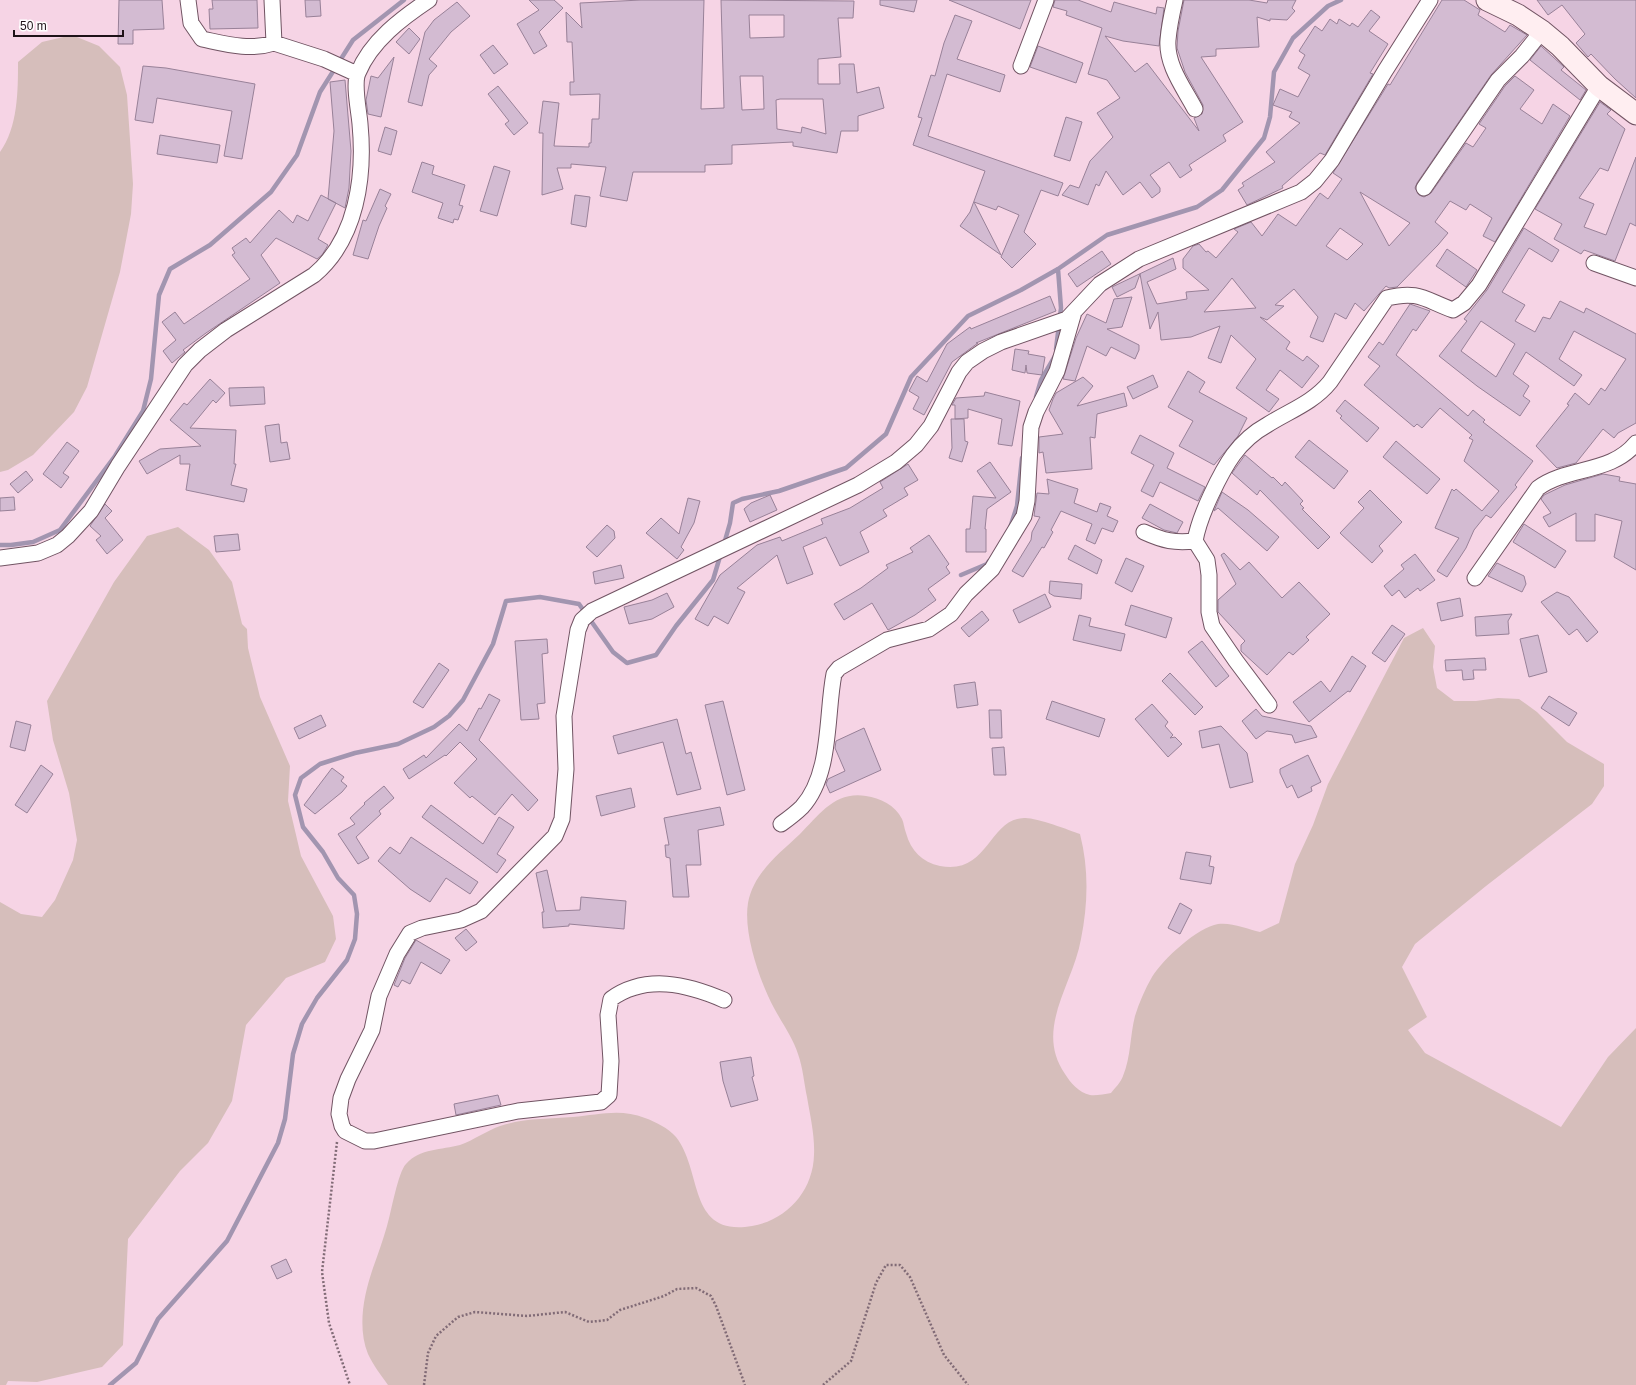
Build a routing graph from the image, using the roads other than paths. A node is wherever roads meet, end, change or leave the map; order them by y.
1 (188, 0) edge
2 (272, 0) edge
3 (430, 0) edge
4 (1046, 0) edge
5 (1175, 0) edge
6 (1430, 0) edge
7 (1487, 0) edge
8 (1542, 31) junction
9 (274, 43) junction
10 (1021, 66) dead end
11 (351, 71) junction
12 (1599, 86) junction
13 (1195, 109) dead end
14 (1636, 114) edge
15 (1424, 188) dead end
16 (1594, 263) dead end
17 (1636, 278) edge
18 (1065, 318) junction
19 (1636, 443) edge
20 (1144, 532) dead end
21 (1195, 541) junction
22 (0, 558) edge
23 (1475, 578) dead end
24 (1269, 705) dead end
25 (781, 824) dead end
26 (724, 1000) dead end

1 - 9 street
2 - 9 street
3 - 11 street
4 - 10 street
5 - 13 street
6 - 18 street
7 - 8 street
8 - 12 street
8 - 15 street
9 - 11 street
11 - 22 street
12 - 14 street
12 - 21 street
16 - 17 street
18 - 25 street
18 - 26 street
19 - 23 street
20 - 21 street
21 - 24 street

